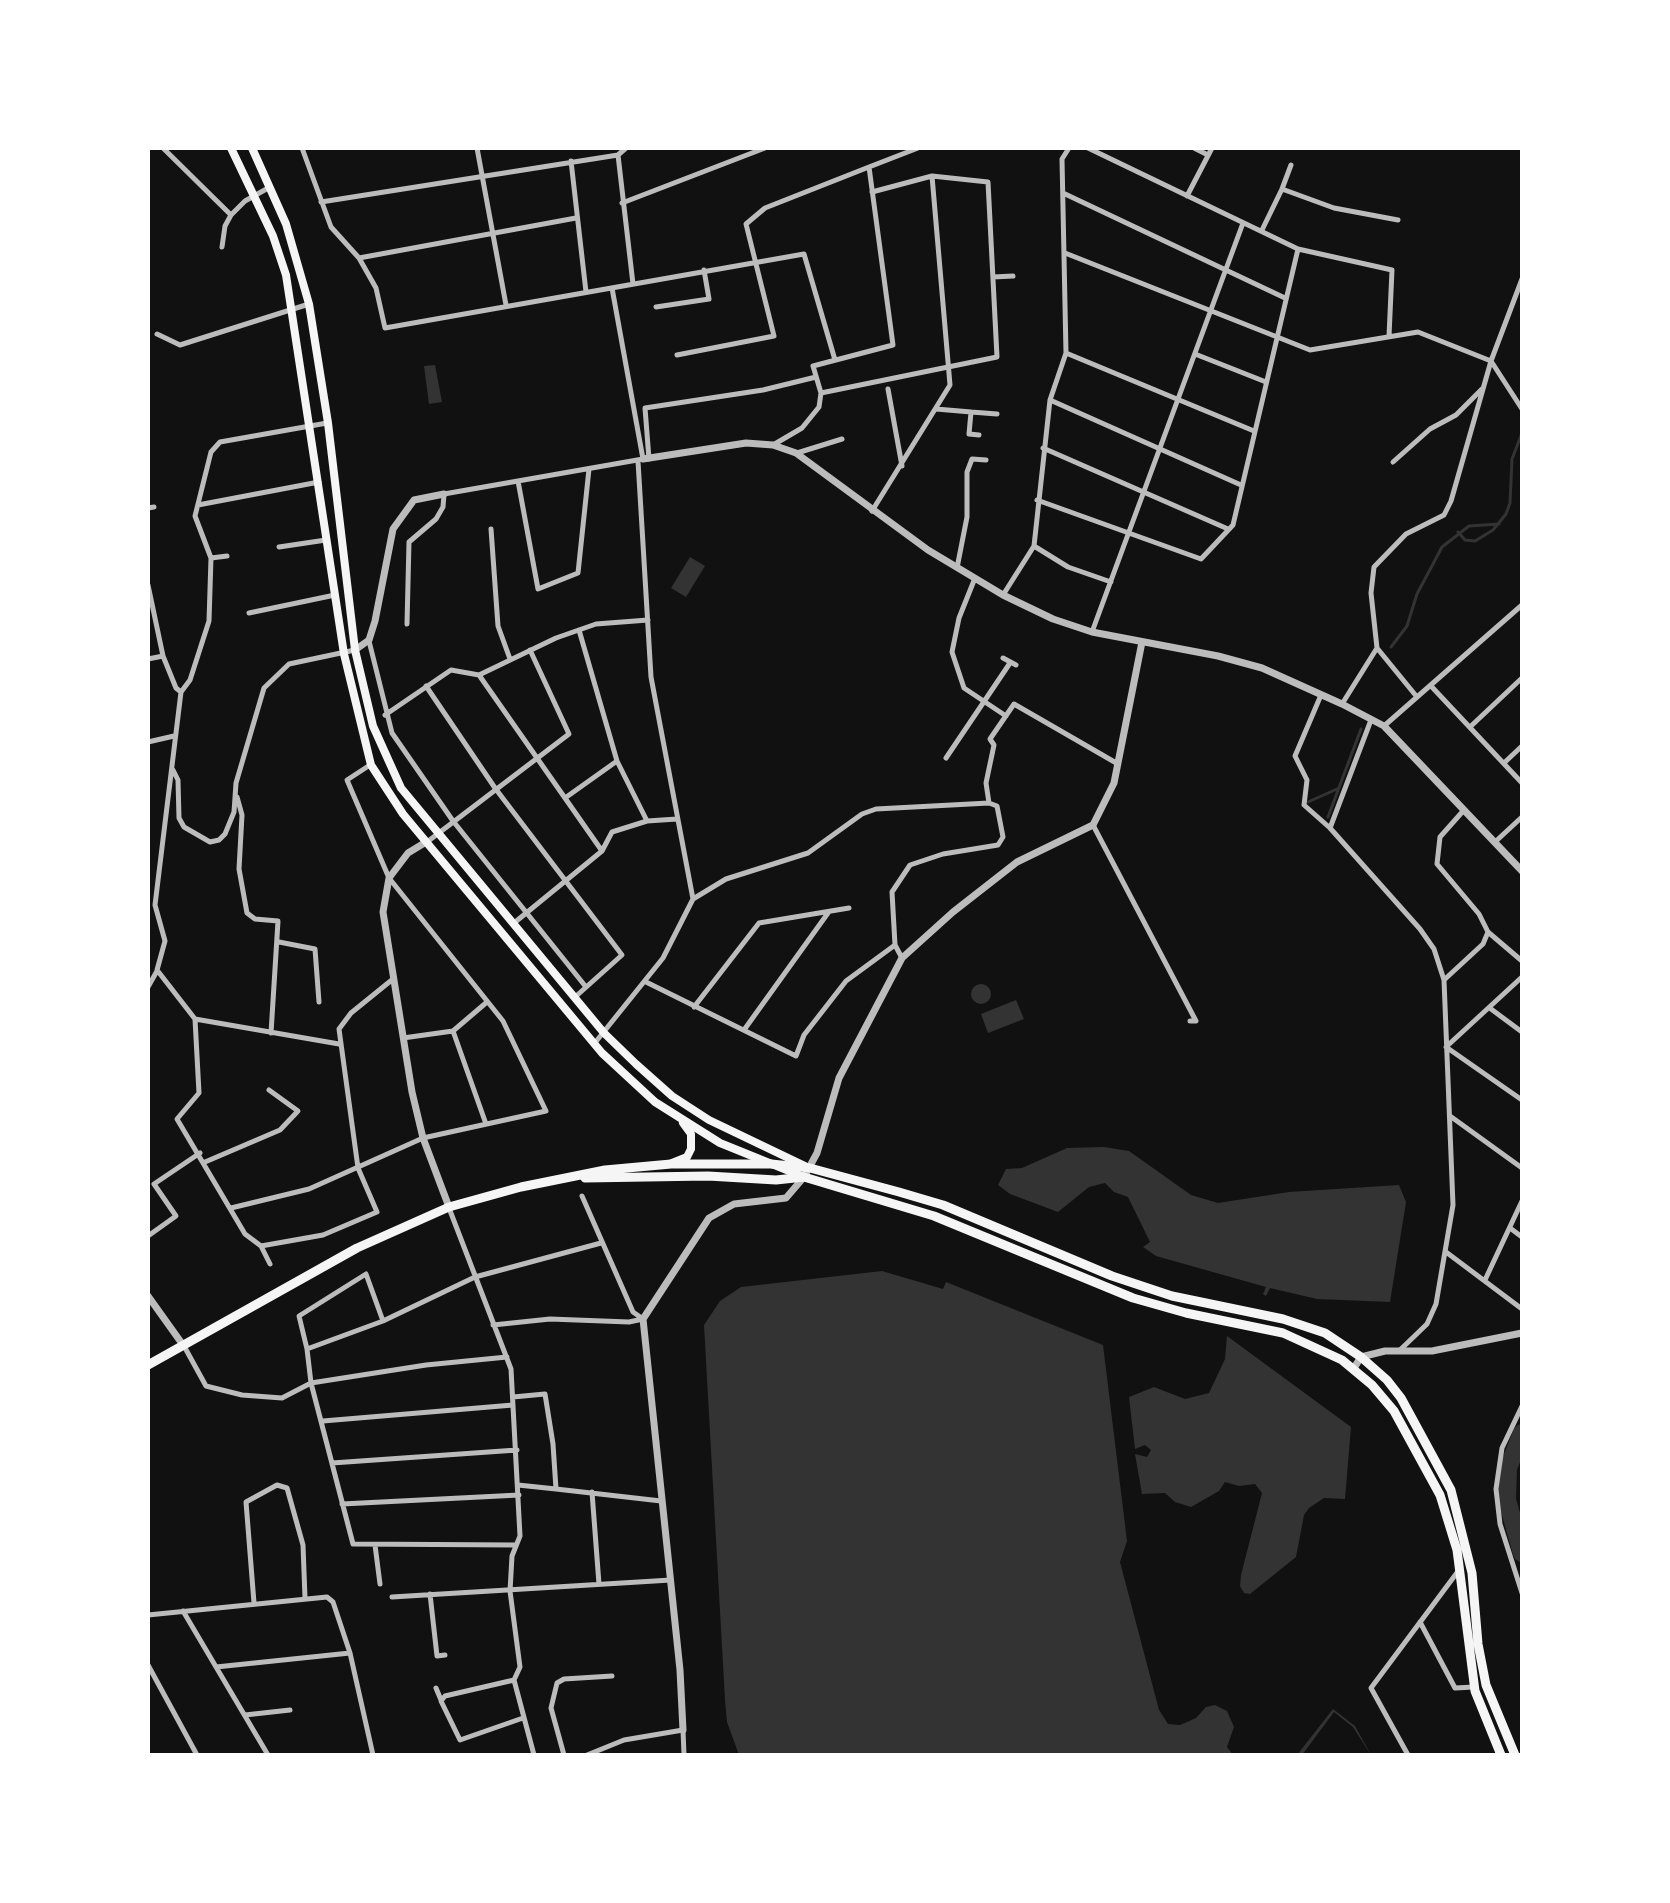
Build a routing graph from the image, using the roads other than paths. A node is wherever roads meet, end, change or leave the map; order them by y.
1 (163, 148) edge
2 (231, 148) edge
3 (252, 148) edge
4 (302, 148) edge
5 (477, 148) edge
6 (626, 148) edge
7 (765, 148) edge
8 (918, 148) edge
9 (1069, 148) edge
10 (1088, 148) edge
11 (1194, 148) edge
12 (1212, 148) edge
13 (618, 155) junction
14 (1208, 155) junction
15 (571, 161) junction
16 (1291, 165) dead end
17 (869, 167) junction
18 (482, 174) junction
19 (932, 176) junction
20 (271, 187) junction
21 (1282, 189) junction
22 (872, 192) junction
23 (1063, 193) junction
24 (254, 195) junction
25 (1187, 196) junction
26 (321, 202) junction
27 (622, 203) junction
28 (231, 215) junction
29 (576, 218) junction
30 (1398, 220) dead end
31 (1243, 223) junction
32 (1262, 231) junction
33 (493, 234) junction
34 (222, 247) dead end
35 (1298, 249) junction
36 (1065, 253) junction
37 (359, 258) junction
38 (756, 261) junction
39 (1225, 269) junction
40 (704, 270) junction
41 (1013, 276) dead end
42 (993, 277) junction
43 (1522, 279) edge
44 (633, 284) junction
45 (612, 288) junction
46 (586, 292) junction
47 (1285, 298) junction
48 (309, 304) junction
49 (506, 305) junction
50 (656, 307) dead end
51 (293, 309) junction
52 (1211, 312) junction
53 (157, 334) dead end
54 (1389, 336) junction
55 (1276, 339) junction
56 (1066, 353) junction
57 (1195, 354) junction
58 (677, 355) dead end
59 (835, 360) junction
60 (1491, 361) junction
61 (949, 368) junction
62 (816, 377) junction
63 (1266, 382) junction
64 (1483, 388) junction
65 (888, 389) dead end
66 (821, 393) junction
67 (1050, 400) junction
68 (1178, 400) junction
69 (936, 409) junction
70 (1522, 409) edge
71 (971, 412) junction
72 (997, 414) dead end
73 (328, 423) junction
74 (312, 425) junction
75 (1254, 431) junction
76 (979, 435) dead end
77 (842, 439) dead end
78 (773, 445) junction
79 (1043, 448) junction
80 (1160, 449) junction
81 (796, 453) junction
82 (643, 460) junction
83 (986, 460) dead end
84 (1393, 462) dead end
85 (902, 466) junction
86 (589, 469) junction
87 (518, 481) junction
88 (319, 482) junction
89 (1241, 485) junction
90 (1145, 493) junction
91 (444, 494) junction
92 (1037, 500) junction
93 (198, 505) junction
94 (872, 511) junction
95 (491, 529) dead end
96 (1228, 529) junction
97 (1129, 533) junction
98 (327, 539) junction
99 (1034, 546) junction
100 (279, 547) dead end
101 (227, 556) dead end
102 (211, 558) junction
103 (957, 568) junction
104 (975, 578) junction
105 (1111, 582) junction
106 (148, 585) edge
107 (335, 595) junction
108 (1003, 595) junction
109 (1522, 605) edge
110 (249, 613) dead end
111 (648, 620) junction
112 (407, 624) dead end
113 (579, 630) junction
114 (1092, 632) junction
115 (369, 640) junction
116 (1142, 642) junction
117 (1377, 648) junction
118 (355, 650) junction
119 (530, 650) junction
120 (344, 654) junction
121 (163, 656) junction
122 (1003, 658) dead end
123 (148, 659) edge
124 (510, 659) junction
125 (479, 675) junction
126 (1522, 678) edge
127 (426, 686) junction
128 (1431, 686) junction
129 (181, 692) junction
130 (1321, 695) junction
131 (1417, 697) junction
132 (984, 702) junction
133 (1342, 704) junction
134 (385, 715) junction
135 (1006, 716) junction
136 (1371, 720) junction
137 (1384, 726) junction
138 (1470, 727) junction
139 (174, 736) junction
140 (148, 742) edge
141 (1522, 746) edge
142 (536, 757) junction
143 (946, 758) dead end
144 (617, 761) junction
145 (1504, 763) junction
146 (1118, 764) junction
147 (371, 765) junction
148 (173, 769) junction
149 (1522, 783) edge
150 (495, 788) junction
151 (235, 792) junction
152 (565, 798) junction
153 (989, 803) junction
154 (1464, 810) junction
155 (1522, 817) edge
156 (678, 819) junction
157 (453, 821) junction
158 (647, 821) junction
159 (1093, 825) junction
160 (1330, 828) junction
161 (438, 834) junction
162 (426, 842) junction
163 (1495, 842) junction
164 (602, 851) junction
165 (1522, 871) edge
166 (389, 878) junction
167 (567, 880) junction
168 (693, 899) junction
169 (849, 908) dead end
170 (828, 912) junction
171 (525, 913) junction
172 (513, 924) junction
173 (1488, 932) junction
174 (279, 942) junction
175 (895, 945) junction
176 (902, 958) junction
177 (1522, 961) edge
178 (157, 970) junction
179 (1522, 977) edge
180 (393, 979) junction
181 (1444, 980) junction
182 (646, 982) junction
183 (148, 987) edge
184 (586, 987) junction
185 (574, 998) junction
186 (319, 1002) dead end
187 (487, 1002) junction
188 (694, 1007) junction
189 (1491, 1009) junction
190 (195, 1019) junction
191 (1190, 1021) dead end
192 (744, 1030) junction
193 (453, 1031) junction
194 (1522, 1032) edge
195 (271, 1033) junction
196 (604, 1033) junction
197 (403, 1038) junction
198 (339, 1044) junction
199 (594, 1045) junction
200 (1446, 1047) junction
201 (269, 1090) dead end
202 (1522, 1100) edge
203 (1449, 1115) junction
204 (678, 1118) junction
205 (486, 1124) junction
206 (423, 1138) junction
207 (200, 1153) junction
208 (205, 1162) junction
209 (671, 1164) junction
210 (771, 1164) junction
211 (358, 1168) junction
212 (1522, 1168) edge
213 (807, 1172) junction
214 (576, 1178) junction
215 (582, 1196) dead end
216 (1522, 1201) edge
217 (449, 1207) junction
218 (231, 1208) junction
219 (1510, 1228) junction
220 (148, 1236) edge
221 (1522, 1237) edge
222 (601, 1243) junction
223 (261, 1246) junction
224 (1446, 1252) junction
225 (270, 1264) dead end
226 (475, 1277) junction
227 (1485, 1280) junction
228 (148, 1296) edge
229 (1522, 1309) edge
230 (643, 1319) junction
231 (383, 1321) junction
232 (493, 1325) junction
233 (1522, 1333) edge
234 (183, 1345) junction
235 (307, 1349) junction
236 (1398, 1351) junction
237 (507, 1357) junction
238 (1361, 1357) junction
239 (148, 1365) edge
240 (1354, 1368) junction
241 (311, 1383) junction
242 (513, 1401) junction
243 (1522, 1406) edge
244 (323, 1421) junction
245 (517, 1450) junction
246 (332, 1463) junction
247 (518, 1485) junction
248 (556, 1489) junction
249 (592, 1492) junction
250 (519, 1495) junction
251 (661, 1501) junction
252 (342, 1504) junction
253 (375, 1545) junction
254 (516, 1545) junction
255 (1460, 1569) junction
256 (671, 1580) junction
257 (380, 1584) dead end
258 (599, 1584) junction
259 (510, 1591) junction
260 (1522, 1593) edge
261 (430, 1594) junction
262 (392, 1597) dead end
263 (305, 1598) junction
264 (254, 1603) junction
265 (183, 1611) junction
266 (148, 1615) edge
267 (1420, 1622) junction
268 (350, 1653) junction
269 (445, 1655) dead end
270 (148, 1665) edge
271 (216, 1667) junction
272 (612, 1676) dead end
273 (514, 1680) junction
274 (1474, 1687) junction
275 (436, 1688) dead end
276 (441, 1701) junction
277 (290, 1710) dead end
278 (245, 1715) junction
279 (523, 1718) junction
280 (683, 1730) junction
281 (197, 1755) edge
282 (268, 1755) edge
283 (373, 1755) edge
284 (534, 1755) edge
285 (564, 1755) edge
286 (587, 1755) edge
287 (684, 1755) edge
288 (1408, 1755) edge
289 (1501, 1755) edge
290 (1515, 1755) edge

1 - 28 street
2 - 24 main road
3 - 20 main road
4 - 26 street
5 - 18 street
6 - 13 street
7 - 27 street
8 - 17 street
9 - 23 street
10 - 25 street
11 - 14 street
12 - 14 street
13 - 15 street
13 - 27 street
14 - 25 street
15 - 18 street
15 - 29 street
16 - 21 street
17 - 22 street
17 - 38 street
18 - 26 street
18 - 33 street
19 - 22 street
19 - 42 street
19 - 61 street
20 - 24 street
20 - 48 main road
21 - 30 street
21 - 32 street
22 - 59 street
23 - 36 street
23 - 39 street
24 - 28 street
24 - 51 main road
25 - 31 street
26 - 37 street
27 - 44 street
28 - 34 street
29 - 33 street
29 - 46 street
31 - 32 street
31 - 39 street
32 - 35 street
33 - 37 street
33 - 49 street
35 - 47 street
35 - 54 street
36 - 52 street
36 - 56 street
37 - 49 street
38 - 40 street
38 - 58 street
38 - 59 street
39 - 47 street
39 - 52 street
40 - 44 street
40 - 50 street
41 - 42 street
42 - 61 street
43 - 60 street
44 - 45 street
45 - 46 street
45 - 82 street
46 - 49 street
47 - 55 street
48 - 51 street
48 - 73 main road
51 - 53 street
51 - 74 main road
52 - 55 street
52 - 57 street
54 - 55 street
54 - 60 street
55 - 63 street
56 - 67 street
56 - 68 street
57 - 63 street
57 - 68 street
59 - 62 street
60 - 64 street
60 - 70 street
61 - 66 street
61 - 69 street
62 - 66 street
62 - 82 street
63 - 75 street
64 - 84 street
64 - 117 street
65 - 85 street
66 - 78 street
67 - 79 street
67 - 80 street
68 - 75 street
68 - 80 street
69 - 71 street
69 - 85 street
71 - 72 street
71 - 76 street
73 - 74 street
73 - 118 main road
74 - 88 main road
74 - 93 street
75 - 89 street
77 - 81 street
78 - 81 street
78 - 82 street
79 - 90 street
79 - 92 street
80 - 89 street
80 - 90 street
81 - 94 street
82 - 86 street
82 - 111 street
83 - 103 street
85 - 94 street
86 - 87 street
86 - 87 street
87 - 91 street
88 - 93 street
88 - 98 main road
89 - 96 street
90 - 96 street
90 - 97 street
91 - 112 street
91 - 115 street
92 - 97 street
92 - 99 street
93 - 102 street
94 - 103 street
95 - 124 street
96 - 97 street
97 - 105 street
98 - 100 street
98 - 107 main road
99 - 105 street
99 - 108 street
101 - 102 street
102 - 129 street
103 - 104 street
104 - 108 street
104 - 132 street
105 - 114 street
106 - 121 street
107 - 110 street
107 - 120 main road
108 - 114 street
109 - 128 street
111 - 113 street
111 - 156 street
113 - 119 street
113 - 144 street
114 - 116 street
115 - 118 street
115 - 134 street
116 - 130 street
116 - 146 street
117 - 131 street
117 - 133 street
118 - 120 street
118 - 161 main road
119 - 124 street
119 - 142 street
120 - 147 main road
120 - 151 street
121 - 123 street
121 - 129 street
122 - 132 street
124 - 125 street
125 - 127 street
125 - 142 street
126 - 138 street
127 - 134 street
127 - 150 street
128 - 131 street
128 - 138 street
129 - 139 street
130 - 133 street
130 - 160 street
131 - 137 street
132 - 135 street
132 - 143 street
133 - 136 street
134 - 157 street
135 - 146 street
135 - 153 street
136 - 137 street
136 - 160 street
137 - 154 street
138 - 145 street
139 - 140 street
139 - 148 street
141 - 145 street
142 - 150 street
142 - 152 street
144 - 152 street
144 - 158 street
145 - 149 street
146 - 159 street
147 - 162 main road
147 - 166 street
148 - 151 street
148 - 178 street
150 - 157 street
150 - 167 street
151 - 174 street
152 - 164 street
153 - 168 street
153 - 175 street
154 - 163 street
154 - 173 street
155 - 163 street
156 - 158 street
156 - 168 street
157 - 161 street
157 - 171 street
158 - 164 street
159 - 176 street
159 - 191 street
160 - 181 street
161 - 162 street
161 - 172 main road
162 - 166 street
162 - 199 main road
163 - 165 street
164 - 167 street
166 - 180 street
166 - 187 street
167 - 171 street
167 - 184 street
168 - 182 street
169 - 170 street
170 - 188 street
170 - 192 street
171 - 172 street
171 - 184 street
172 - 185 main road
173 - 177 street
173 - 181 street
174 - 186 street
174 - 195 street
175 - 176 street
175 - 192 street
176 - 213 street
178 - 183 street
178 - 190 street
179 - 189 street
180 - 197 street
180 - 198 street
181 - 200 street
182 - 188 street
182 - 196 street
184 - 185 street
185 - 196 main road
187 - 193 street
187 - 205 street
188 - 192 street
189 - 194 street
189 - 200 street
190 - 195 street
190 - 207 street
193 - 197 street
193 - 205 street
195 - 198 street
196 - 199 street
196 - 213 main road
197 - 206 street
198 - 211 street
199 - 204 main road
200 - 202 street
200 - 203 street
201 - 208 street
203 - 212 street
203 - 224 street
204 - 209 main road
204 - 210 main road
205 - 206 street
206 - 211 street
206 - 217 street
207 - 208 street
207 - 220 street
208 - 218 street
209 - 210 highway
209 - 214 highway
210 - 213 highway
211 - 218 street
211 - 223 street
213 - 214 highway
213 - 230 street
213 - 238 highway
213 - 240 highway
214 - 217 highway
215 - 222 street
216 - 219 street
217 - 226 street
217 - 234 highway
218 - 223 street
219 - 221 street
219 - 227 street
222 - 226 street
222 - 230 street
223 - 225 street
224 - 227 street
224 - 236 street
226 - 231 street
226 - 232 street
227 - 229 street
228 - 234 street
230 - 232 street
230 - 251 street
231 - 235 street
231 - 235 street
232 - 237 street
233 - 236 street
234 - 239 highway
234 - 241 street
235 - 241 street
236 - 238 street
237 - 241 street
237 - 242 street
238 - 240 street
238 - 290 highway
240 - 255 highway
241 - 244 street
242 - 244 street
242 - 245 street
242 - 248 street
243 - 260 street
244 - 246 street
245 - 246 street
245 - 247 street
246 - 252 street
247 - 248 street
247 - 250 street
248 - 249 street
249 - 251 street
249 - 258 street
250 - 252 street
250 - 254 street
251 - 256 street
252 - 253 street
253 - 254 street
253 - 257 street
254 - 259 street
255 - 267 street
255 - 274 highway
256 - 258 street
256 - 280 street
258 - 259 street
259 - 261 street
259 - 273 street
261 - 262 street
261 - 269 street
263 - 264 street
263 - 264 street
263 - 268 street
264 - 265 street
265 - 266 street
265 - 271 street
267 - 274 street
267 - 288 street
268 - 271 street
268 - 283 street
270 - 281 street
271 - 278 street
272 - 285 street
273 - 276 street
273 - 279 street
274 - 289 highway
275 - 276 street
276 - 279 street
277 - 278 street
278 - 282 street
279 - 284 street
280 - 286 street
280 - 287 street

